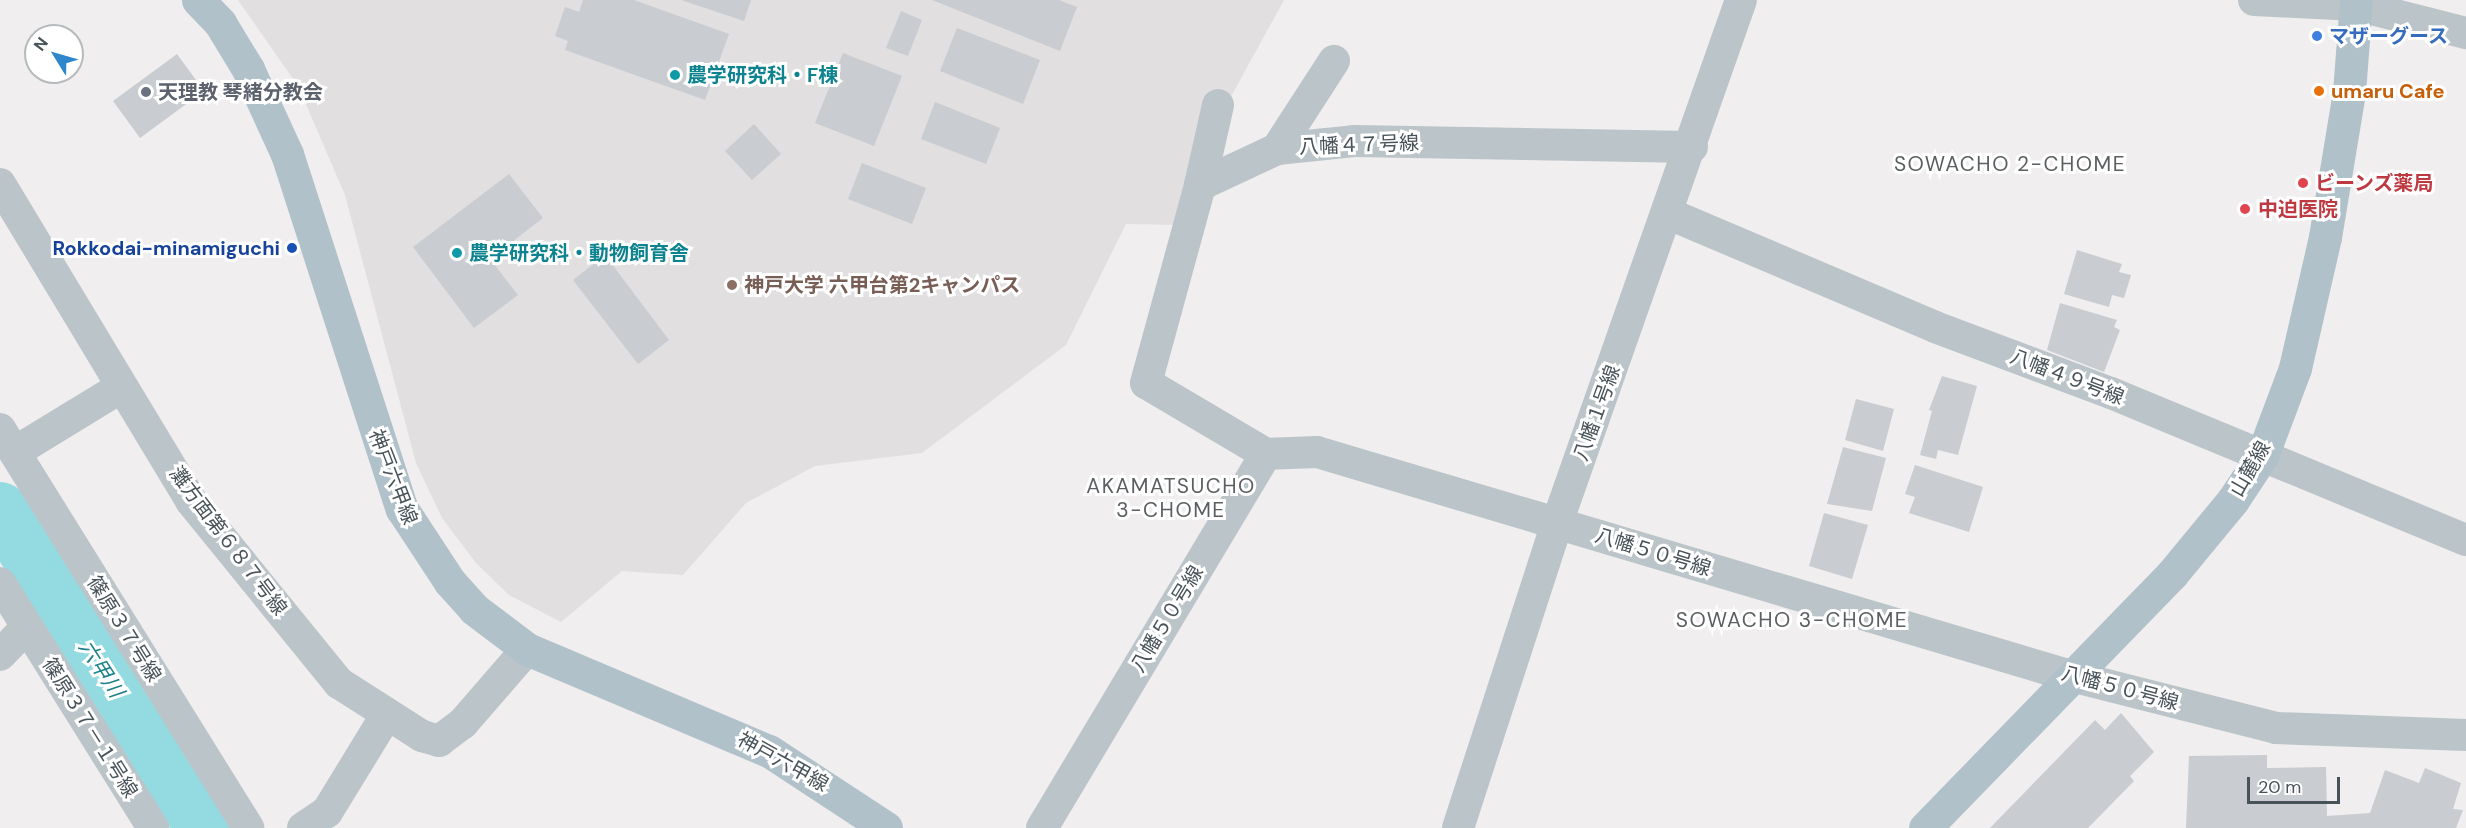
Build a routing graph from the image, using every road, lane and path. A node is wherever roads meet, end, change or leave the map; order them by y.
1 (198, 0) edge
2 (1741, 0) edge
3 (2254, 0) edge
4 (2356, 2) edge
5 (2466, 33) edge
6 (1334, 62) dead end
7 (1218, 105) dead end
8 (1692, 147) junction
9 (1277, 149) junction
10 (0, 184) edge
11 (1200, 185) junction
12 (1667, 213) junction
13 (120, 388) junction
14 (7, 440) edge
15 (1266, 454) junction
16 (2262, 456) junction
17 (1557, 523) junction
18 (2466, 540) edge
19 (0, 583) edge
20 (27, 627) junction
21 (527, 648) junction
22 (0, 655) edge
23 (2071, 676) junction
24 (387, 714) junction
25 (2466, 735) edge
26 (153, 828) edge
27 (249, 828) edge
28 (303, 828) edge
29 (886, 828) edge
30 (1042, 828) edge
31 (1458, 828) edge
32 (1925, 828) edge

1 - 21 main road, 神戸六甲線
2 - 8 street, 八幡１号線
3 - 4 street
4 - 5 street
4 - 16 main road, 山麓線
6 - 9 street
7 - 11 street
8 - 9 street, 八幡４７号線
8 - 12 street, 八幡１号線
9 - 11 street, 八幡４７号線
10 - 13 street, 灘方面第６８７号線
11 - 15 street
12 - 16 street, 八幡４９号線
12 - 17 street, 八幡１号線
13 - 14 street
13 - 24 street, 灘方面第６８７号線
14 - 27 street, 篠原３７号線
15 - 17 street, 八幡５０号線
15 - 30 street, 八幡５０号線
16 - 18 street, 八幡４９号線
16 - 23 main road, 山麓線
17 - 23 street, 八幡５０号線
17 - 31 street, 八幡１号線
19 - 20 street, 篠原３７－１号線
20 - 22 street
20 - 26 street, 篠原３７－１号線
21 - 24 street, 灘方面第６８７号線
21 - 29 main road, 神戸六甲線
23 - 25 street, 八幡５０号線
23 - 32 main road, 山麓線
24 - 28 street

